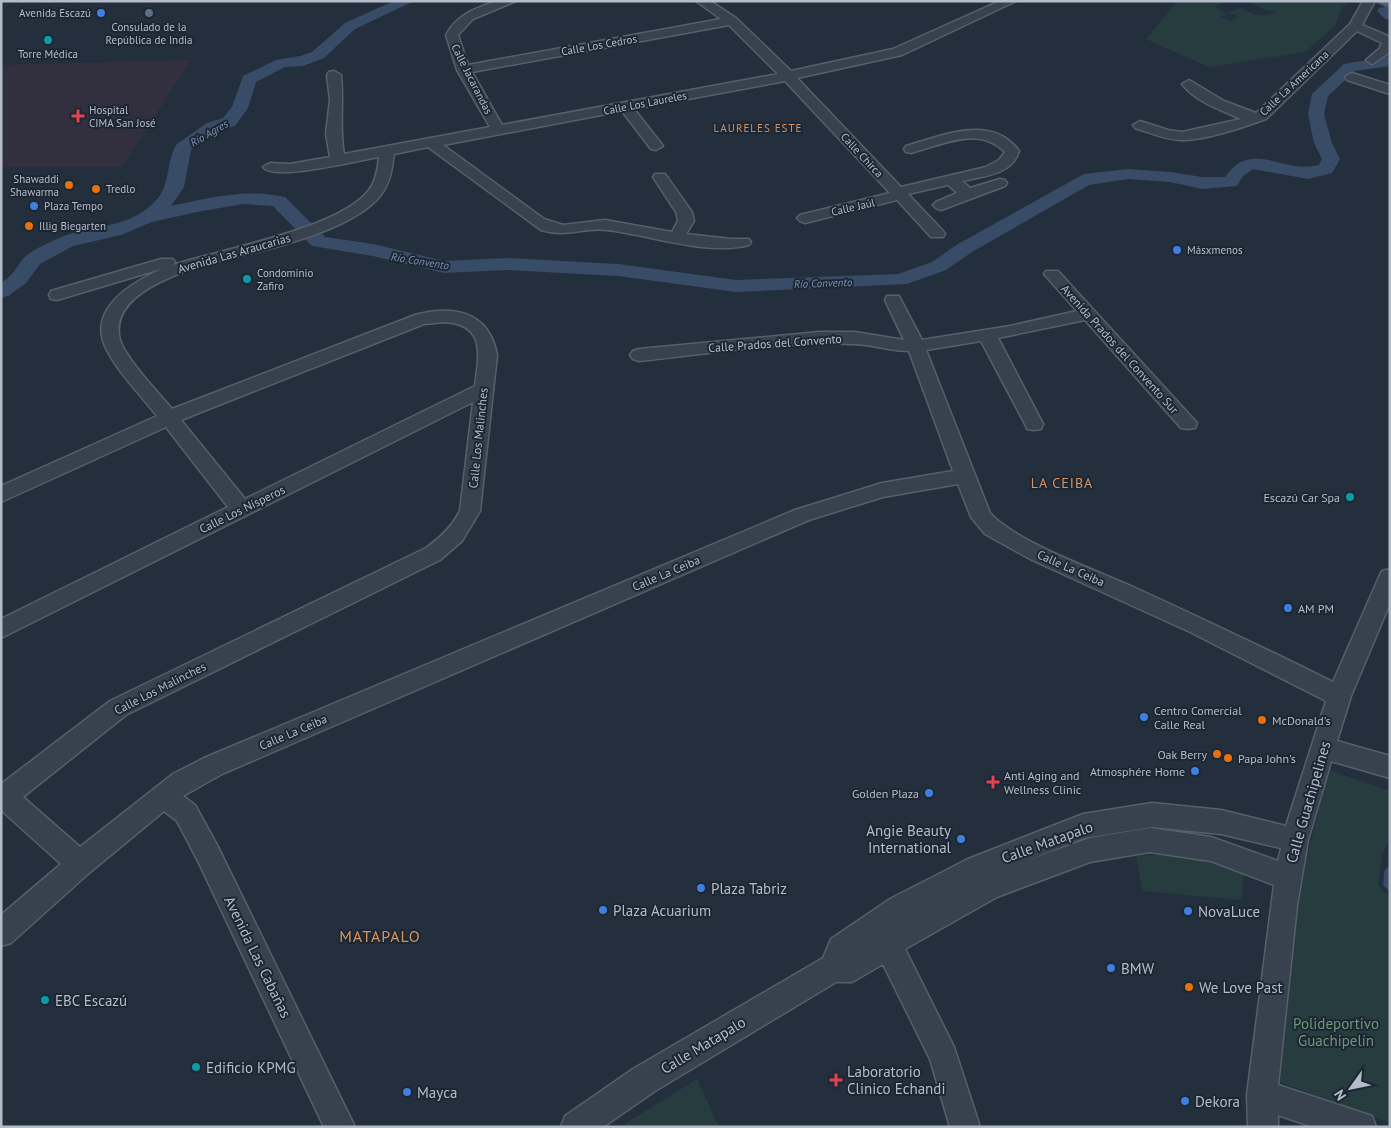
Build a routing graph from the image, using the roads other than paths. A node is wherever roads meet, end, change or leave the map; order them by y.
1 (510, 1) edge
2 (702, 1) edge
3 (1010, 1) edge
4 (1369, 1) edge
5 (1382, 1) edge
6 (1390, 4) edge
7 (732, 21) junction
8 (1355, 26) junction
9 (1372, 60) dead end
10 (465, 69) junction
11 (334, 75) dead end
12 (788, 76) junction
13 (1352, 77) dead end
14 (1189, 84) dead end
15 (1390, 90) edge
16 (625, 106) junction
17 (1254, 119) junction
18 (1140, 125) dead end
19 (498, 130) junction
20 (431, 143) junction
21 (656, 146) dead end
22 (911, 149) dead end
23 (387, 151) junction
24 (338, 160) junction
25 (270, 167) dead end
26 (660, 177) dead end
27 (951, 180) junction
28 (1000, 183) dead end
29 (898, 194) junction
30 (968, 194) junction
31 (941, 205) dead end
32 (805, 218) dead end
33 (937, 234) dead end
34 (678, 236) junction
35 (743, 242) dead end
36 (196, 262) junction
37 (1052, 274) dead end
38 (57, 295) dead end
39 (893, 300) dead end
40 (1088, 314) junction
41 (987, 335) junction
42 (916, 346) junction
43 (639, 356) dead end
44 (483, 390) junction
45 (168, 418) junction
46 (1188, 423) dead end
47 (1034, 424) dead end
48 (965, 476) junction
49 (1, 495) edge
50 (241, 509) junction
51 (1390, 577) edge
52 (1, 629) edge
53 (1339, 696) junction
54 (1323, 748) junction
55 (1390, 767) edge
56 (164, 796) junction
57 (3, 798) edge
58 (1295, 840) junction
59 (80, 864) junction
60 (1288, 877) junction
61 (1, 933) edge
62 (888, 945) junction
63 (833, 968) junction
64 (1262, 1094) junction
65 (340, 1127) edge
66 (576, 1127) edge
67 (965, 1127) edge
68 (1263, 1127) edge
69 (1361, 1127) edge

1 - 10 street, Calle Jacarandas
2 - 7 street
3 - 12 street, Calle Los Laureles
4 - 8 street, Calle La Americana
5 - 6 main road
7 - 10 street, Calle Los Cedros
7 - 12 street
8 - 9 street
8 - 17 street, Calle La Americana
10 - 19 street, Calle Jacarandas
11 - 24 street
12 - 16 street, Calle Los Laureles
12 - 29 street, Calle Chirca
13 - 15 street
14 - 17 street
16 - 19 street, Calle Los Laureles
16 - 21 street
17 - 18 street, Calle La Americana
19 - 20 street, Calle Los Laureles
20 - 23 street, Calle Los Laureles
20 - 34 street
22 - 27 street, Calle Jaúl
23 - 24 street, Calle Los Laureles
23 - 36 street, Avenida Las Araucarias
24 - 25 street, Calle Los Laureles
26 - 34 street
27 - 29 street, Calle Jaúl
27 - 30 street
28 - 30 street
29 - 32 street, Calle Jaúl
29 - 33 street, Calle Chirca
30 - 31 street
34 - 35 street
36 - 38 street
36 - 45 street, Avenida Las Araucarias
37 - 40 street, Avenida Prados del Convento Sur
39 - 42 street
40 - 41 street, Calle Prados del Convento
40 - 46 street, Avenida Prados del Convento Sur
41 - 42 street, Calle Prados del Convento
41 - 47 street
42 - 43 street, Calle Prados del Convento
42 - 48 street
44 - 45 street, Calle Los Malinches
44 - 50 street, Calle Los Nísperos
44 - 57 street, Calle Los Malinches
45 - 49 street, Calle Los Malinches
45 - 50 street, Avenida Las Araucarias
48 - 53 street, Calle La Ceiba
48 - 56 street, Calle La Ceiba
50 - 52 street, Calle Los Nísperos
51 - 53 street, Calle Guachipelines
53 - 54 street, Calle Guachipelines
54 - 55 street
54 - 58 street, Calle Guachipelines
56 - 59 street, Calle La Ceiba
56 - 65 street, Avenida Las Cabañas
57 - 59 street
58 - 60 street, Calle Guachipelines
58 - 63 street, Calle Matapalo
59 - 61 street, Calle La Ceiba
60 - 62 street, Calle Matapalo
60 - 64 street, Calle Guachipelines
62 - 63 street, Calle Matapalo
62 - 67 street
63 - 66 street, Calle Matapalo
64 - 68 street, Calle Guachipelines
64 - 69 street

